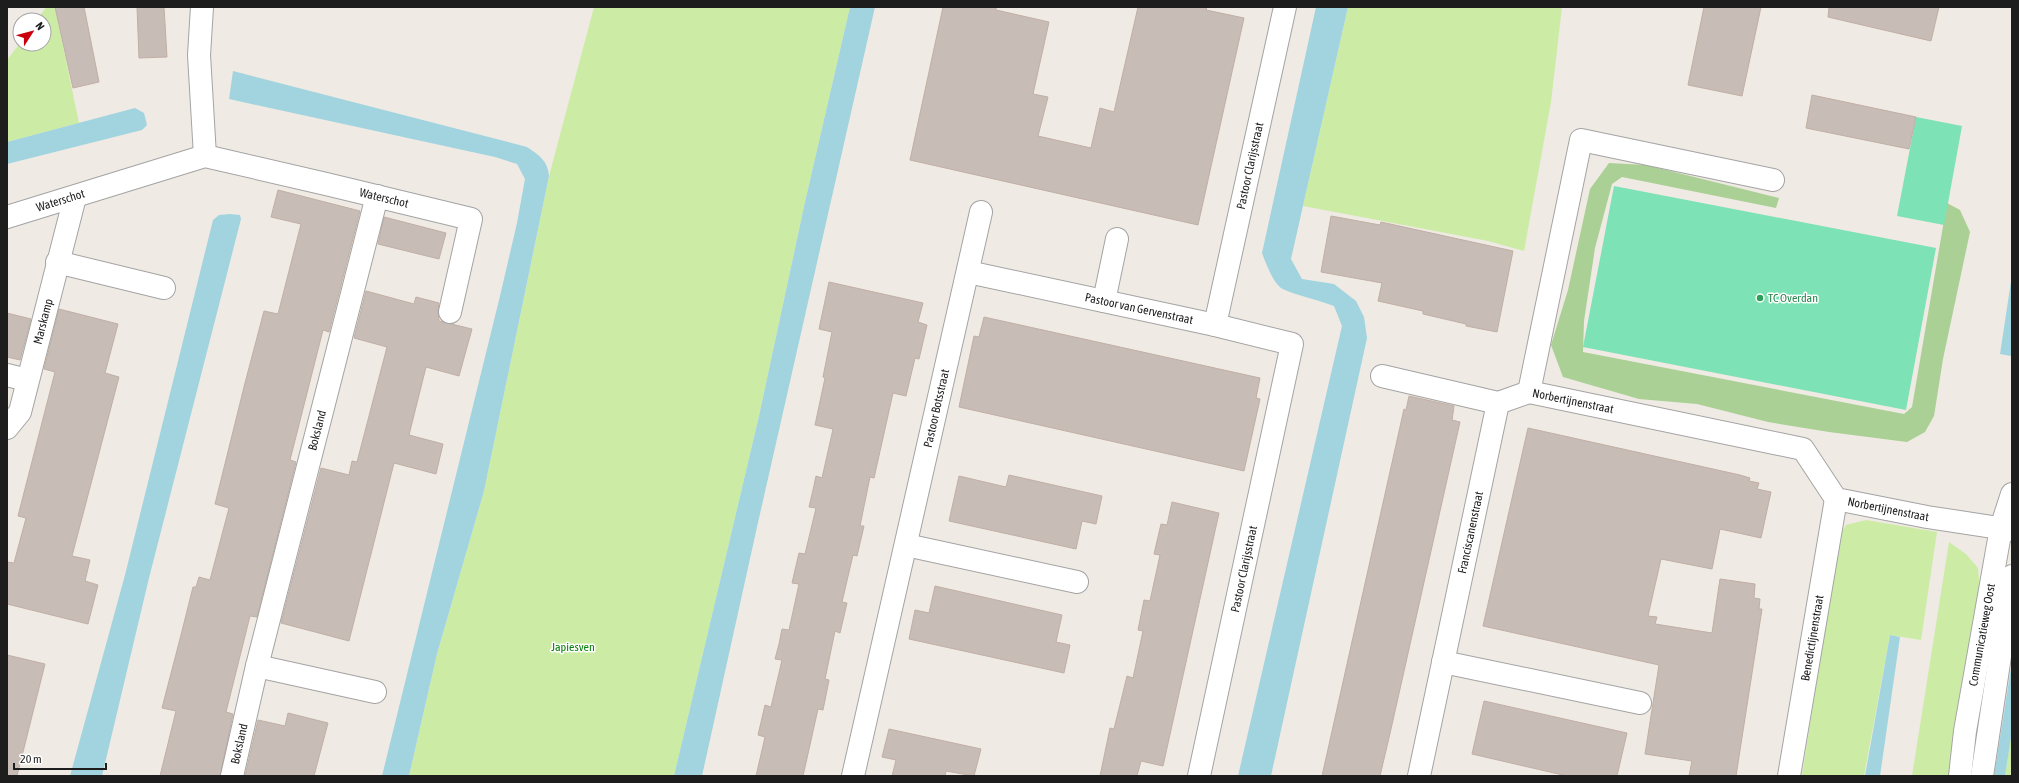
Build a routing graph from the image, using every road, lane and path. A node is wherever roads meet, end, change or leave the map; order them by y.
1 (202, 7) edge
2 (1285, 7) edge
3 (206, 156) junction
4 (1773, 180) dead end
5 (377, 196) junction
6 (75, 197) junction
7 (981, 212) dead end
8 (7, 217) edge
9 (1117, 239) dead end
10 (58, 262) junction
11 (968, 272) junction
12 (164, 288) dead end
13 (1104, 301) junction
14 (450, 312) dead end
15 (1215, 325) junction
16 (1288, 361) joint
17 (1382, 376) dead end
18 (17, 378) edge
19 (1529, 392) junction
20 (1498, 403) junction
21 (7, 428) edge
22 (2012, 494) edge
23 (1836, 499) junction
24 (2007, 529) edge
25 (906, 545) junction
26 (2012, 576) edge
27 (1078, 582) dead end
28 (1443, 662) junction
29 (258, 666) junction
30 (375, 692) dead end
31 (1640, 703) dead end
32 (232, 776) edge
33 (853, 776) edge
34 (1199, 776) edge
35 (1419, 776) edge
36 (1789, 776) edge
37 (1960, 776) edge
38 (1982, 776) edge

1 - 3 street
2 - 15 street, Pastoor Clarijsstraat
3 - 5 street, Waterschot
3 - 6 street, Waterschot
4 - 19 street, Norbertijnenstraat
5 - 14 street, Waterschot
5 - 29 street, Boksland
6 - 8 street, Waterschot
6 - 10 street, Marskamp
7 - 11 street, Pastoor Botsstraat
9 - 13 street
10 - 12 street
10 - 18 street, Marskamp
11 - 13 street, Pastoor van Gervenstraat
11 - 25 street, Pastoor Botsstraat
13 - 15 street, Pastoor van Gervenstraat
15 - 16 street, Pastoor van Gervenstraat
16 - 34 street, Pastoor Clarijsstraat
17 - 20 street
18 - 21 street, Marskamp
19 - 20 street
19 - 23 street, Norbertijnenstraat
20 - 28 street, Franciscanenstraat
22 - 24 street, Communicatieweg Oost
23 - 24 street, Norbertijnenstraat
23 - 36 street, Benedictijnenstraat
24 - 37 street, Communicatieweg Oost
25 - 27 street
25 - 33 street, Pastoor Botsstraat
26 - 38 street, Communicatieweg Oost
28 - 31 street
28 - 35 street, Franciscanenstraat
29 - 30 street
29 - 32 street, Boksland

